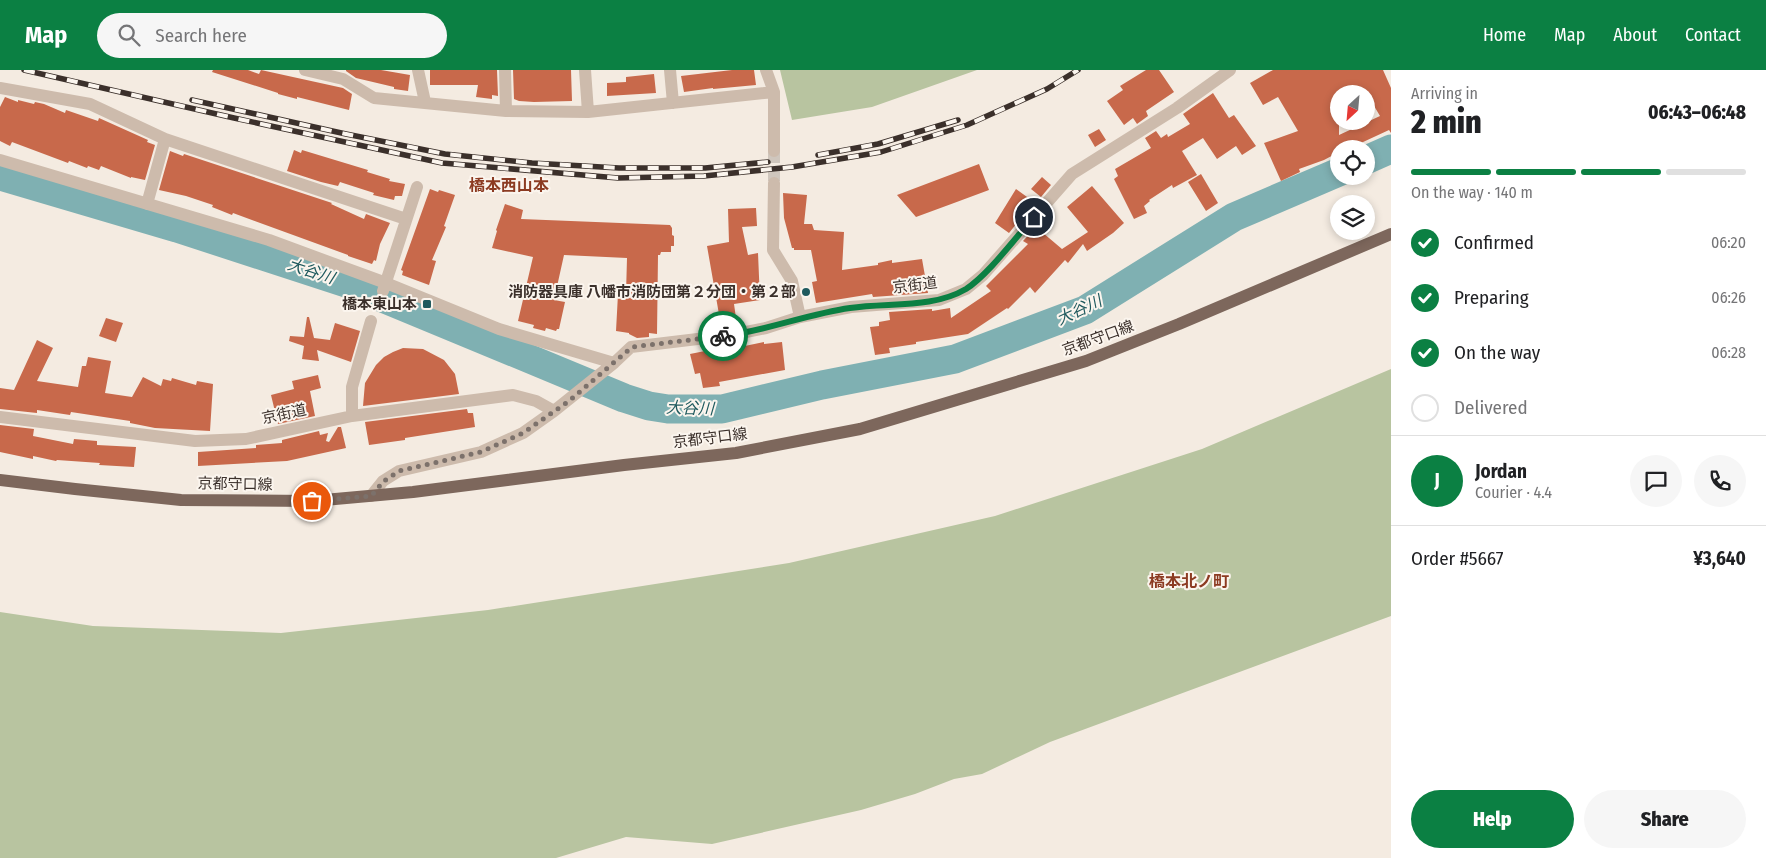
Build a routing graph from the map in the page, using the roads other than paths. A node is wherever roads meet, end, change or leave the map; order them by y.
1 (305, 70) edge
2 (418, 70) edge
3 (505, 70) edge
4 (585, 70) edge
5 (670, 70) edge
6 (766, 70) edge
7 (1230, 70) edge
8 (0, 88) edge
9 (774, 92) junction
10 (425, 102) junction
11 (673, 103) junction
12 (506, 111) junction
13 (588, 112) junction
14 (165, 139) junction
15 (774, 151) tunnel mouth
16 (0, 160) edge
17 (774, 183) tunnel mouth
18 (417, 188) dead end
19 (147, 204) junction
20 (406, 219) junction
21 (1391, 234) edge
22 (384, 287) junction
23 (800, 317) junction
24 (371, 321) dead end
25 (614, 363) junction
26 (554, 411) junction
27 (352, 416) junction
28 (0, 417) edge
29 (0, 480) edge
30 (371, 496) junction

1 - 10 street
2 - 10 street
3 - 12 street
4 - 13 street
5 - 11 street
6 - 9 street
7 - 23 street, 京街道
8 - 14 street
9 - 11 street
9 - 15 street
10 - 12 street
11 - 13 street
12 - 13 street
14 - 19 street
14 - 20 street
16 - 19 street
17 - 23 street
18 - 20 street
19 - 22 street
20 - 22 street
21 - 30 main road, 京都守口線
22 - 25 street
23 - 25 street, 京街道
24 - 27 street
25 - 26 street, 京街道
26 - 27 street, 京街道
26 - 30 street
27 - 28 street, 京街道
29 - 30 main road, 京都守口線

